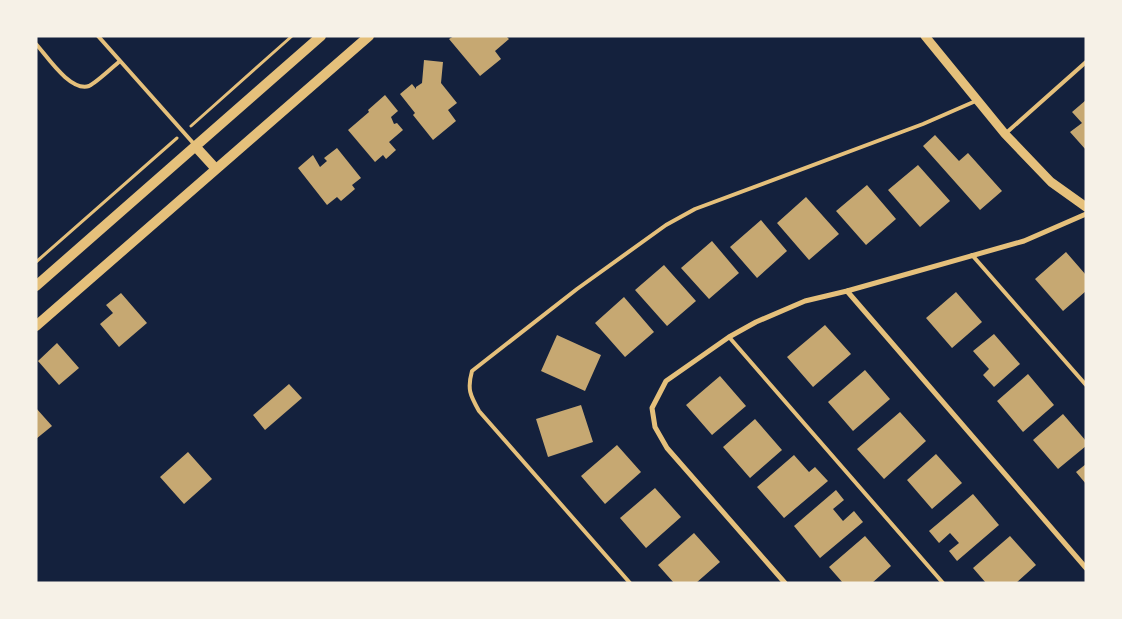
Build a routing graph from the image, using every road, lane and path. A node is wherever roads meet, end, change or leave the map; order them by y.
1 (98, 36) edge
2 (292, 36) edge
3 (321, 36) edge
4 (369, 36) edge
5 (925, 36) edge
6 (36, 44) edge
7 (120, 61) junction
8 (1086, 62) edge
9 (978, 100) junction
10 (183, 132) junction
11 (1005, 134) junction
12 (195, 146) junction
13 (216, 169) junction
14 (1086, 208) edge
15 (1086, 214) edge
16 (972, 255) junction
17 (36, 262) edge
18 (36, 286) edge
19 (847, 291) junction
20 (36, 326) edge
21 (730, 337) junction
22 (1086, 385) edge
23 (1086, 568) edge
24 (630, 583) edge
25 (785, 583) edge
26 (943, 583) edge

1 - 7 lane
2 - 10 path
3 - 12 main road
4 - 13 main road
5 - 9 street
6 - 7 lane
7 - 10 lane
8 - 11 lane
9 - 11 street
9 - 24 lane
10 - 12 lane
10 - 17 path
11 - 14 street
12 - 13 main road
12 - 18 main road
13 - 20 main road
15 - 16 street
16 - 19 street
16 - 22 lane
19 - 21 street
19 - 23 street
21 - 25 street
21 - 26 lane

